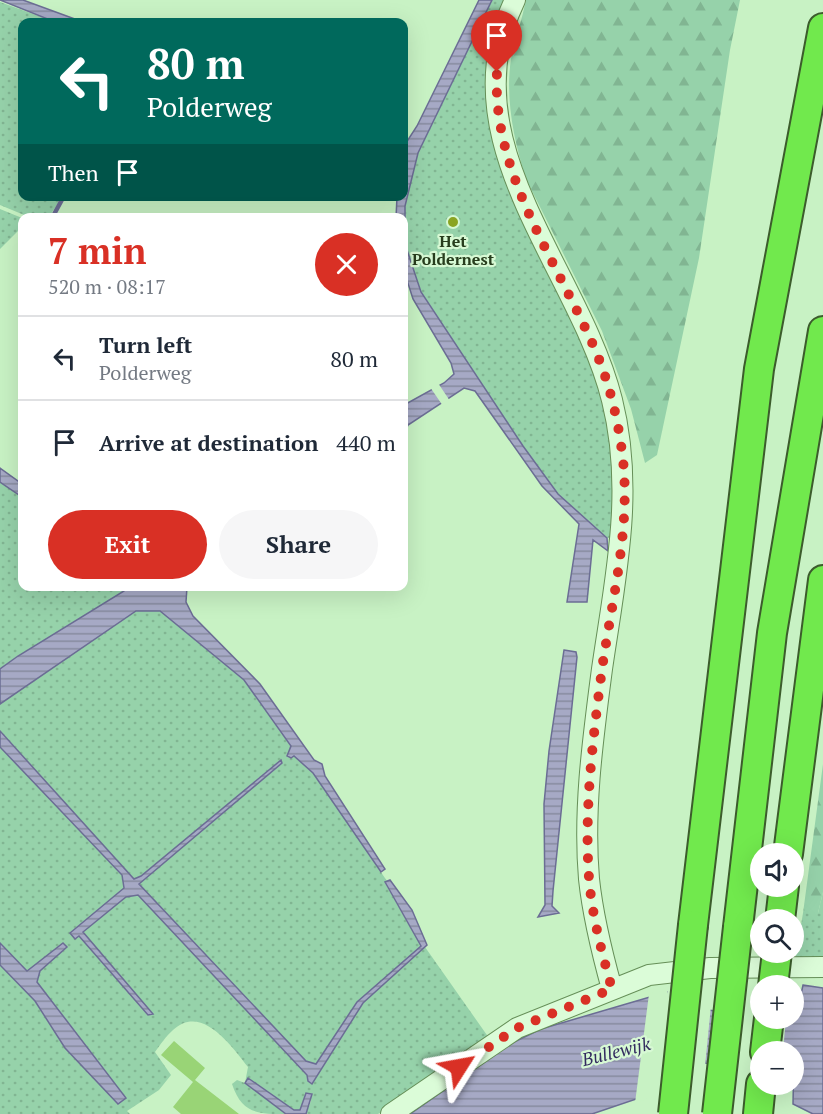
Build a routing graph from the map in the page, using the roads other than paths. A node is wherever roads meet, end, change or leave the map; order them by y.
1 (515, 0) edge
2 (823, 28) edge
3 (823, 331) edge
4 (823, 580) edge
5 (789, 843) edge
6 (823, 967) edge
7 (612, 989) junction
8 (760, 1095) edge
9 (391, 1114) edge
10 (673, 1114) edge
11 (717, 1114) edge
12 (758, 1114) edge

1 - 7 street
2 - 10 highway, bridge
3 - 11 highway, bridge
4 - 5 highway
6 - 7 street
7 - 9 street
8 - 12 highway

